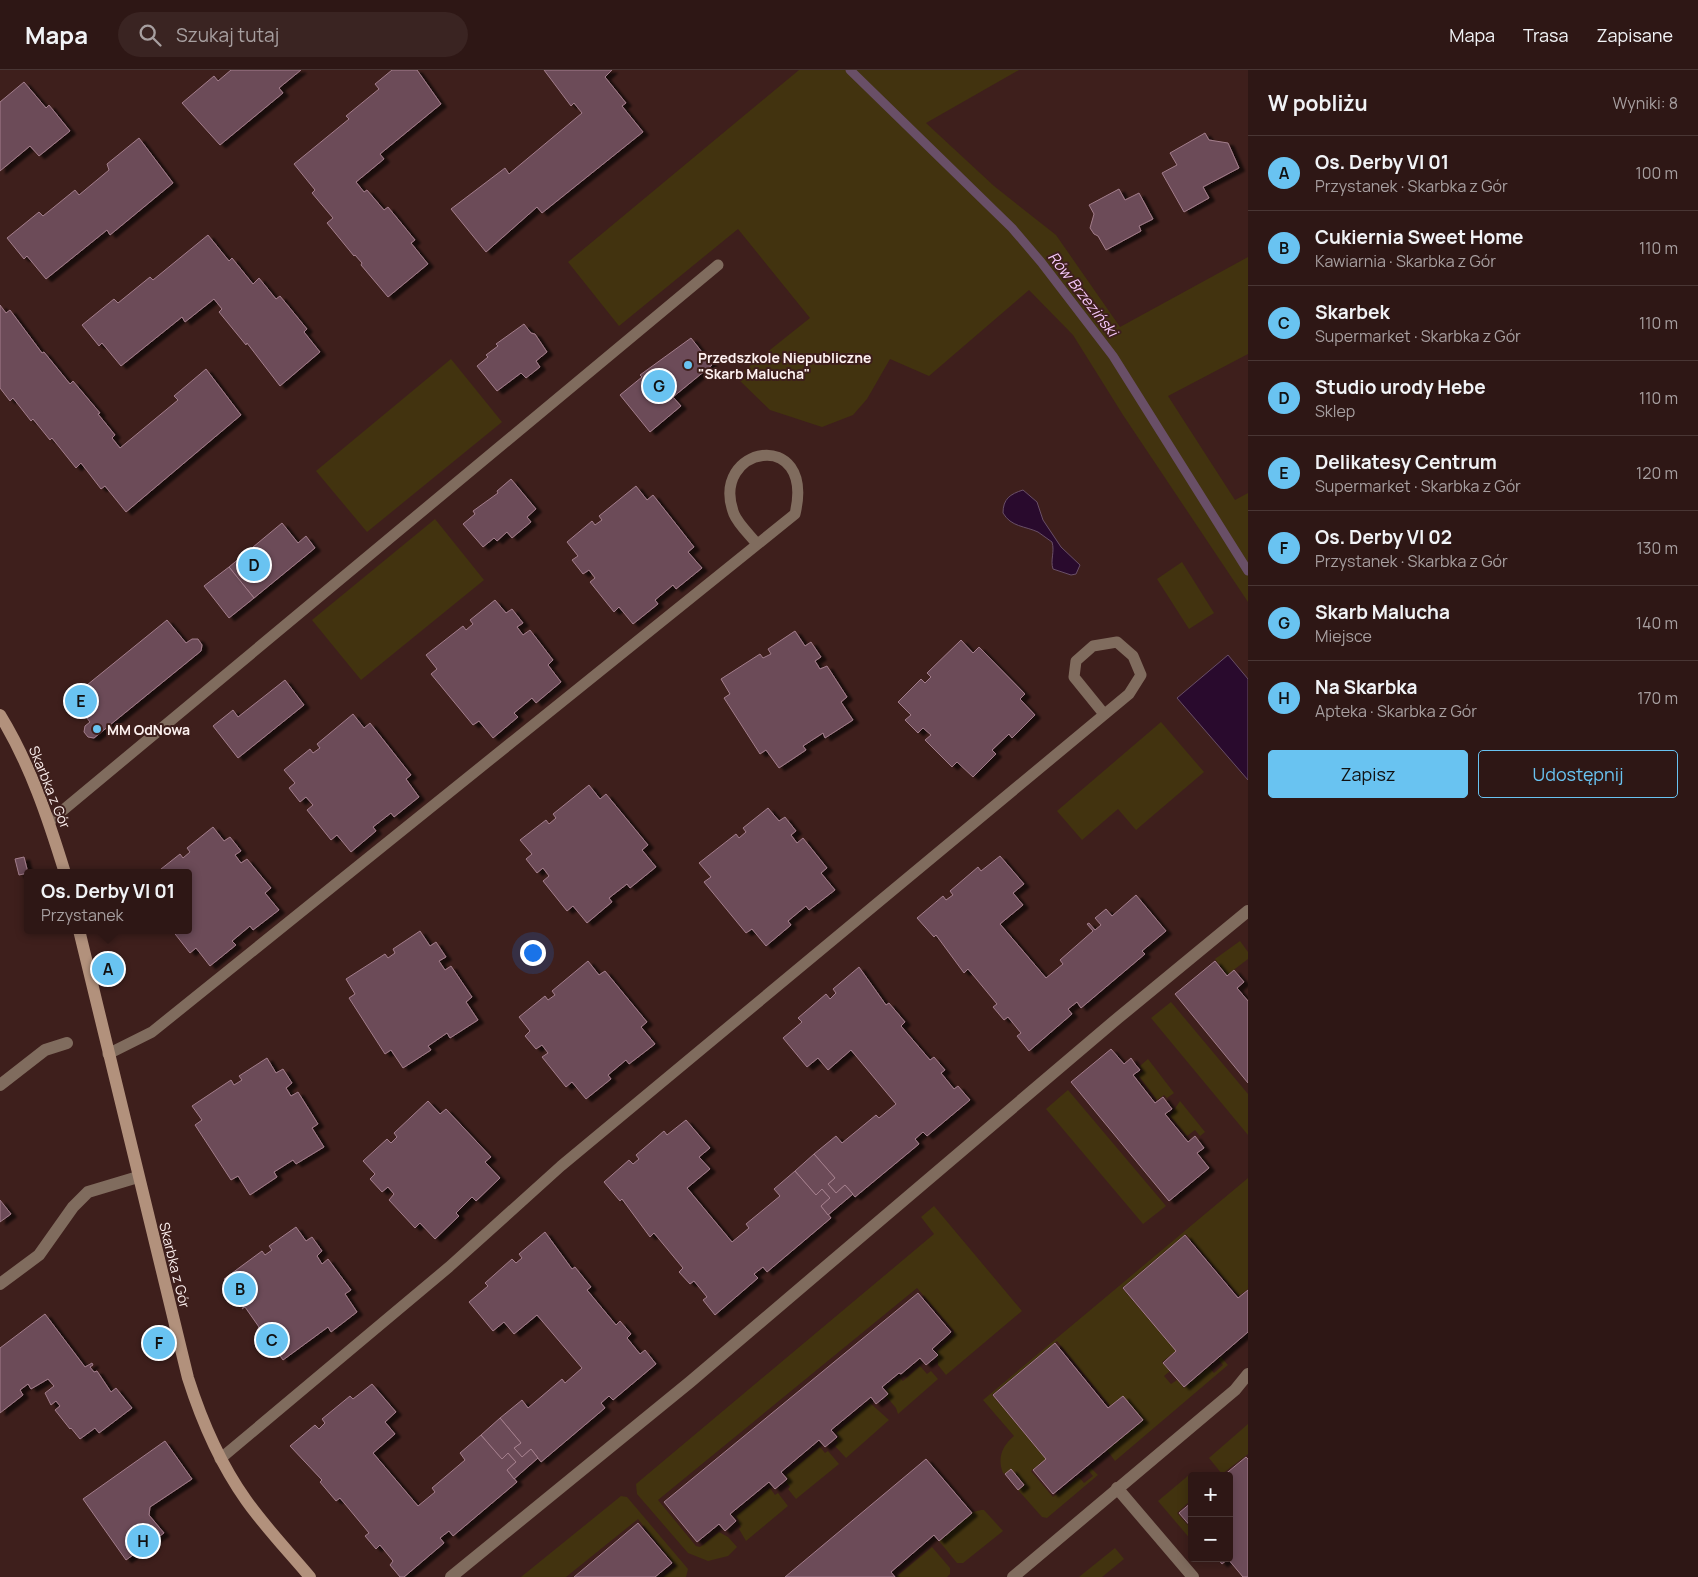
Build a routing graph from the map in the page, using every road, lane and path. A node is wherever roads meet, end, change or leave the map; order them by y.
1 (718, 265) dead end
2 (757, 544) junction
3 (1104, 714) junction
4 (0, 715) edge
5 (50, 821) junction
6 (64, 869) edge
7 (1248, 911) edge
8 (79, 934) edge
9 (67, 1043) dead end
10 (108, 1054) junction
11 (0, 1085) edge
12 (138, 1176) junction
13 (0, 1284) edge
14 (1248, 1374) edge
15 (220, 1459) junction
16 (1117, 1488) junction
17 (310, 1577) edge
18 (452, 1577) edge
19 (1012, 1577) edge
20 (1193, 1577) edge

1 - 5 lane
2 - 2 lane
2 - 10 lane
3 - 3 lane
3 - 15 lane
4 - 5 street, Skarbka z Gór
5 - 6 street, Skarbka z Gór
7 - 18 street
8 - 10 street, Skarbka z Gór
9 - 11 street
10 - 12 street, Skarbka z Gór
12 - 13 street
12 - 15 street, Skarbka z Gór
14 - 16 street
15 - 17 street, Skarbka z Gór
16 - 19 street
16 - 20 street

